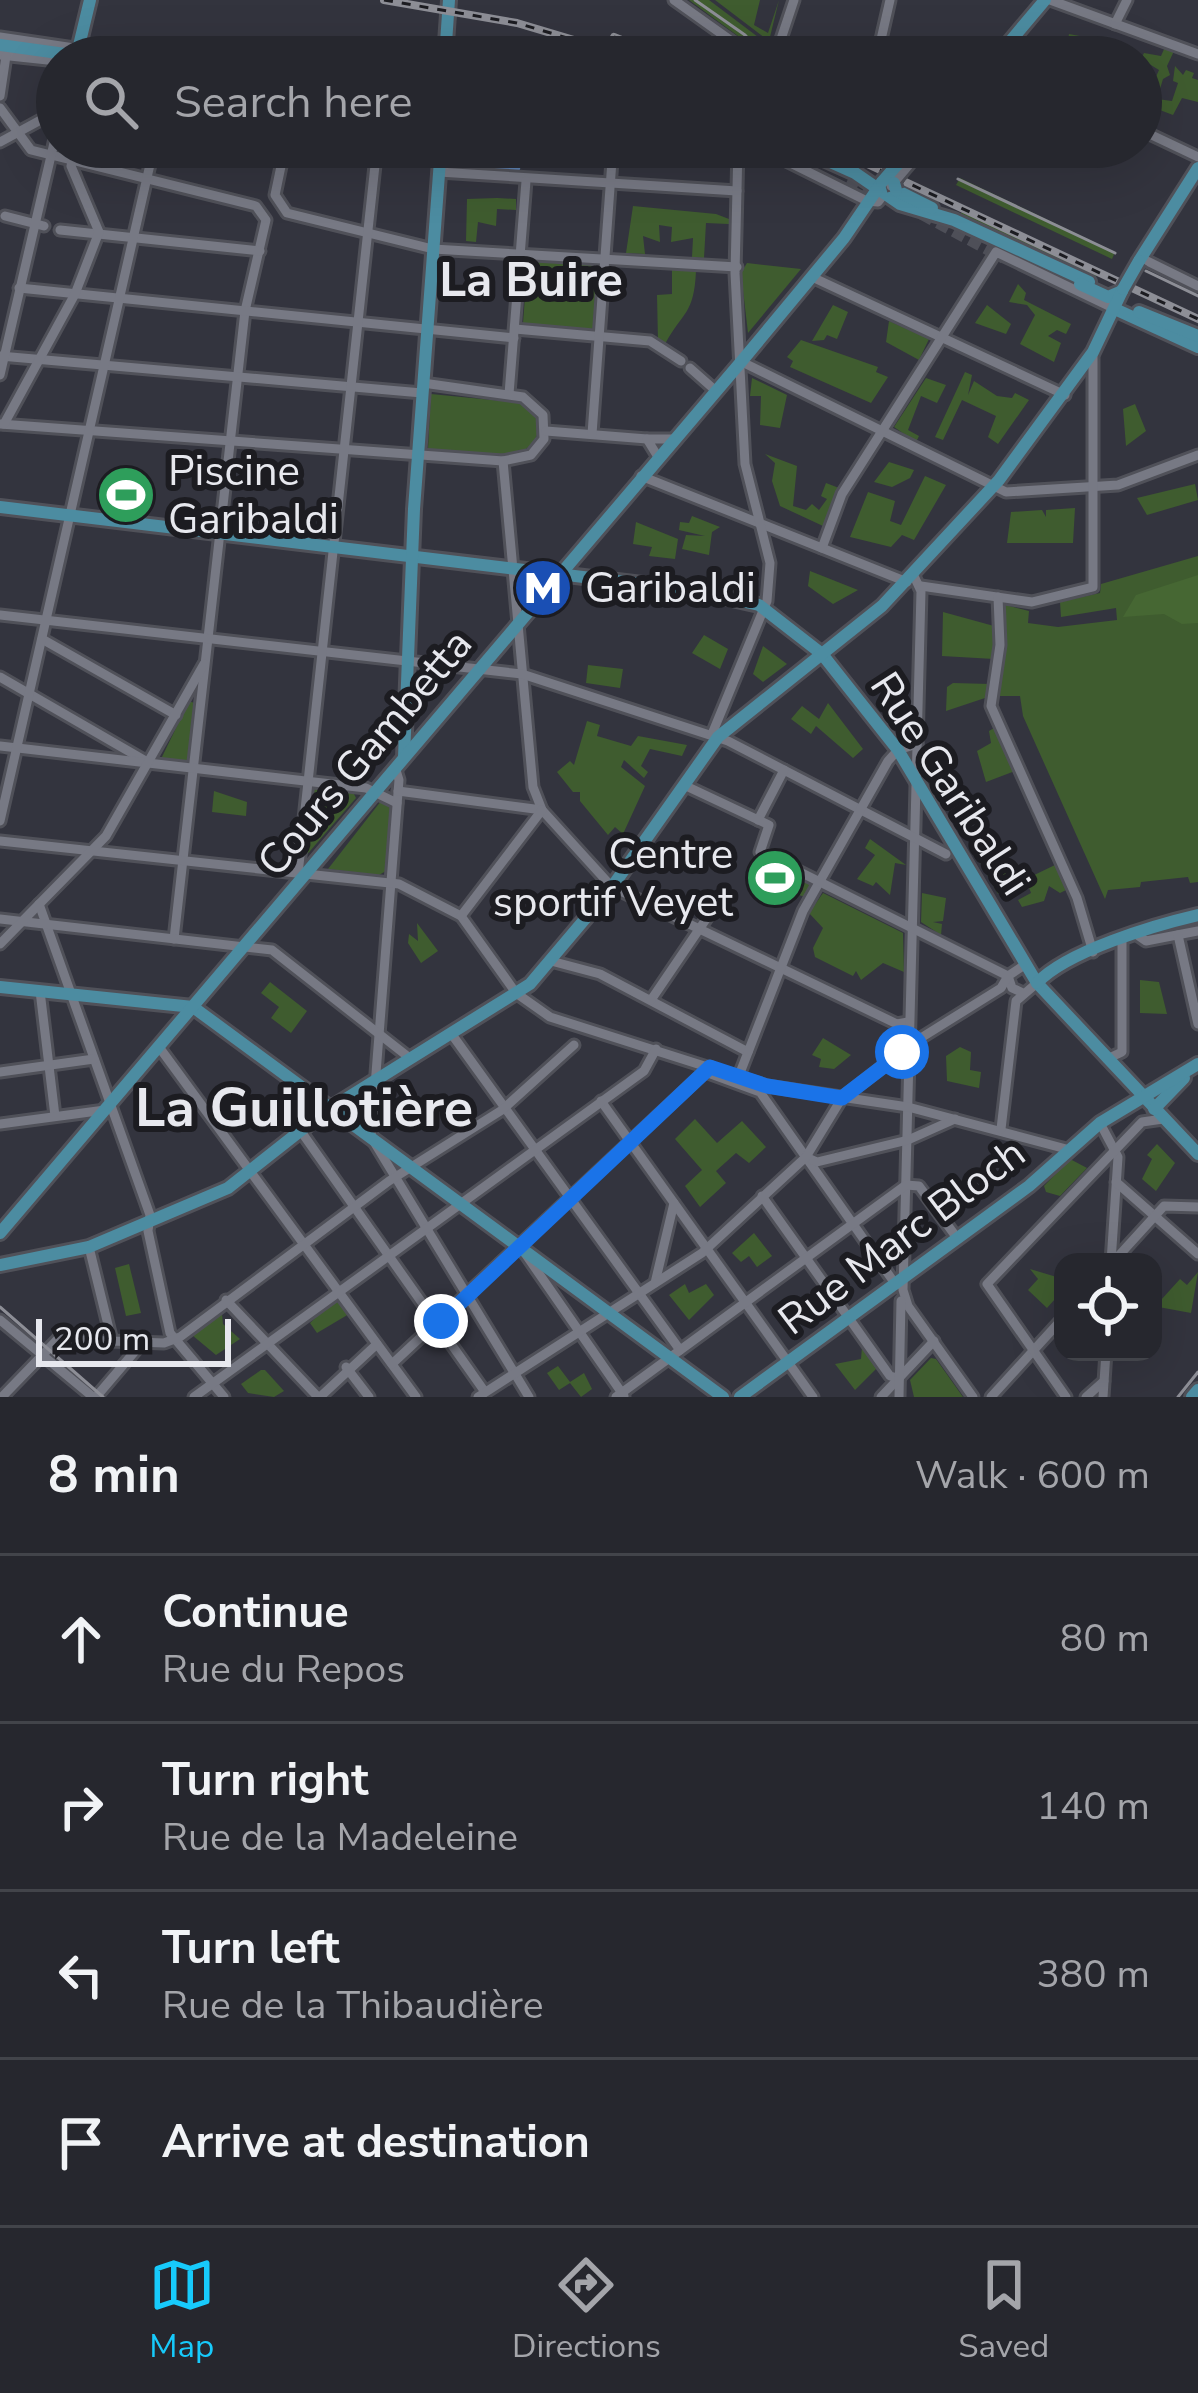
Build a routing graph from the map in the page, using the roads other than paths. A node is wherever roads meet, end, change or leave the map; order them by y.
1 (90, 0) edge
2 (449, 0) edge
3 (674, 0) edge
4 (794, 0) edge
5 (890, 0) edge
6 (1047, 0) edge
7 (1127, 0) edge
8 (1115, 23) junction
9 (84, 36) edge
10 (446, 36) edge
11 (725, 36) edge
12 (783, 36) edge
13 (882, 36) edge
14 (1015, 36) edge
15 (1152, 36) edge
16 (1162, 40) edge
17 (2, 48) edge
18 (36, 51) edge
19 (1197, 52) edge
20 (36, 56) edge
21 (0, 96) edge
22 (0, 108) edge
23 (36, 122) edge
24 (19, 131) junction
25 (1162, 140) edge
26 (0, 142) edge
27 (36, 151) edge
28 (1198, 157) edge
29 (49, 168) edge
30 (75, 168) edge
31 (105, 168) edge
32 (149, 168) edge
33 (280, 168) edge
34 (375, 168) edge
35 (439, 168) edge
36 (612, 168) edge
37 (738, 168) edge
38 (820, 168) edge
39 (824, 168) edge
40 (839, 168) edge
41 (897, 168) edge
42 (1198, 168) edge
43 (439, 172) junction
44 (147, 178) junction
45 (848, 179) tunnel mouth
46 (526, 181) junction
47 (610, 182) junction
48 (881, 189) junction
49 (737, 191) junction
50 (266, 194) dead end
51 (257, 206) junction
52 (4, 216) dead end
53 (40, 223) junction
54 (956, 224) junction
55 (60, 230) dead end
56 (99, 232) junction
57 (368, 233) junction
58 (134, 236) junction
59 (433, 249) junction
60 (260, 251) junction
61 (520, 251) junction
62 (604, 257) junction
63 (1140, 260) junction
64 (736, 267) junction
65 (812, 277) junction
66 (1089, 282) dead end
67 (1198, 286) edge
68 (19, 288) junction
69 (75, 294) junction
70 (120, 298) junction
71 (1124, 300) junction
72 (245, 311) junction
73 (358, 322) junction
74 (427, 329) junction
75 (514, 333) junction
76 (1198, 336) edge
77 (600, 337) junction
78 (941, 338) junction
79 (1198, 347) edge
80 (1093, 352) junction
81 (2, 356) edge
82 (41, 358) junction
83 (741, 362) junction
84 (104, 364) junction
85 (0, 375) edge
86 (237, 376) junction
87 (351, 386) junction
88 (423, 388) junction
89 (716, 391) junction
90 (509, 394) junction
91 (1065, 394) junction
92 (2, 424) edge
93 (546, 431) junction
94 (881, 433) junction
95 (592, 434) junction
96 (89, 435) junction
97 (647, 439) junction
98 (674, 439) junction
99 (230, 444) junction
100 (344, 451) junction
101 (1198, 455) edge
102 (418, 456) junction
103 (658, 457) junction
104 (502, 461) junction
105 (641, 476) junction
106 (993, 486) junction
107 (1094, 487) junction
108 (0, 507) edge
109 (70, 519) junction
110 (763, 525) junction
111 (220, 534) junction
112 (334, 548) junction
113 (823, 548) junction
114 (413, 558) junction
115 (511, 569) junction
116 (559, 576) junction
117 (914, 580) junction
118 (998, 597) junction
119 (764, 609) junction
120 (0, 615) edge
121 (46, 620) junction
122 (515, 628) junction
123 (209, 638) junction
124 (42, 640) junction
125 (322, 650) junction
126 (822, 654) junction
127 (406, 660) junction
128 (482, 668) junction
129 (522, 674) junction
130 (0, 677) edge
131 (200, 677) junction
132 (735, 688) junction
133 (30, 694) junction
134 (753, 705) junction
135 (176, 715) junction
136 (715, 736) junction
137 (917, 744) junction
138 (0, 746) edge
139 (17, 748) junction
140 (898, 750) junction
141 (400, 762) junction
142 (146, 766) junction
143 (194, 767) junction
144 (784, 770) junction
145 (308, 781) junction
146 (917, 781) junction
147 (686, 786) junction
148 (376, 790) junction
149 (3, 794) edge
150 (398, 797) junction
151 (542, 810) junction
152 (860, 810) junction
153 (758, 820) junction
154 (0, 821) edge
155 (915, 836) junction
156 (0, 841) edge
157 (951, 851) junction
158 (89, 852) junction
159 (914, 858) junction
160 (183, 862) junction
161 (301, 875) junction
162 (391, 883) junction
163 (820, 883) junction
164 (612, 887) junction
165 (39, 904) junction
166 (715, 906) dead end
167 (1198, 915) edge
168 (461, 916) junction
169 (0, 919) edge
170 (22, 922) junction
171 (47, 926) junction
172 (699, 928) junction
173 (911, 928) junction
174 (1198, 931) edge
175 (1178, 934) junction
176 (174, 939) junction
177 (1131, 940) junction
178 (0, 944) edge
179 (222, 944) junction
180 (245, 946) junction
181 (1093, 952) junction
182 (551, 961) junction
183 (230, 964) junction
184 (1026, 964) junction
185 (781, 967) junction
186 (1006, 975) junction
187 (1037, 983) junction
188 (0, 987) edge
189 (1001, 988) junction
190 (40, 991) junction
191 (517, 993) junction
192 (73, 994) junction
193 (1018, 997) junction
194 (651, 1000) junction
195 (194, 1007) junction
196 (908, 1022) junction
197 (1198, 1024) edge
198 (378, 1033) junction
199 (453, 1036) junction
200 (574, 1046) dead end
201 (159, 1047) junction
202 (908, 1048) junction
203 (656, 1049) junction
204 (748, 1052) junction
205 (1122, 1052) junction
206 (94, 1059) junction
207 (1108, 1059) junction
208 (412, 1060) junction
209 (49, 1065) junction
210 (1198, 1065) edge
211 (709, 1070) junction
212 (0, 1072) edge
213 (1122, 1076) junction
214 (738, 1079) junction
215 (375, 1081) junction
216 (765, 1091) junction
217 (1142, 1097) junction
218 (842, 1098) junction
219 (602, 1102) junction
220 (108, 1107) junction
221 (908, 1107) junction
222 (331, 1108) junction
223 (505, 1108) junction
224 (1154, 1109) junction
225 (56, 1116) junction
226 (955, 1119) junction
227 (1165, 1120) junction
228 (0, 1124) edge
229 (1100, 1124) junction
230 (1001, 1129) junction
231 (300, 1130) junction
232 (371, 1137) junction
233 (908, 1140) junction
234 (631, 1144) junction
235 (534, 1149) junction
236 (1114, 1149) junction
237 (1070, 1150) junction
238 (1198, 1154) edge
239 (806, 1157) junction
240 (412, 1166) junction
241 (251, 1172) junction
242 (392, 1178) junction
243 (1116, 1182) junction
244 (907, 1185) junction
245 (762, 1196) junction
246 (571, 1200) junction
247 (459, 1202) junction
248 (674, 1203) junction
249 (353, 1206) junction
250 (1198, 1207) edge
251 (1154, 1216) junction
252 (150, 1224) junction
253 (853, 1224) junction
254 (424, 1228) junction
255 (0, 1233) edge
256 (957, 1238) junction
257 (304, 1242) junction
258 (89, 1247) junction
259 (521, 1247) junction
260 (708, 1248) junction
261 (1112, 1253) edge
262 (1120, 1253) edge
263 (388, 1254) junction
264 (1198, 1254) edge
265 (807, 1259) junction
266 (0, 1265) edge
267 (900, 1280) junction
268 (656, 1283) junction
269 (338, 1291) junction
270 (640, 1294) junction
271 (467, 1298) junction
272 (226, 1300) junction
273 (746, 1303) junction
274 (609, 1312) junction
275 (915, 1316) junction
276 (849, 1318) junction
277 (0, 1320) edge
278 (902, 1320) junction
279 (438, 1324) junction
280 (1054, 1328) edge
281 (579, 1332) junction
282 (174, 1339) junction
283 (934, 1341) junction
284 (115, 1343) junction
285 (146, 1343) junction
286 (266, 1343) junction
287 (376, 1344) junction
288 (1033, 1351) junction
289 (40, 1353) junction
290 (675, 1353) junction
291 (1105, 1361) edge
292 (789, 1363) junction
293 (392, 1364) junction
294 (124, 1365) junction
295 (346, 1366) junction
296 (515, 1373) junction
297 (898, 1378) junction
298 (1104, 1381) junction
299 (212, 1384) junction
300 (1198, 1390) edge
301 (481, 1395) edge
302 (621, 1396) edge
303 (2, 1397) edge
304 (94, 1397) edge
305 (194, 1397) edge
306 (224, 1397) edge
307 (319, 1397) edge
308 (369, 1397) edge
309 (416, 1397) edge
310 (530, 1397) edge
311 (723, 1397) edge
312 (740, 1397) edge
313 (813, 1397) edge
314 (880, 1397) edge
315 (899, 1397) edge
316 (973, 1397) edge
317 (991, 1397) edge
318 (1066, 1397) edge
319 (1086, 1397) edge
320 (1103, 1397) edge
321 (1192, 1397) edge

1 - 9 main road
2 - 10 main road
3 - 11 street
4 - 12 street
5 - 13 street
6 - 8 street
6 - 14 main road
7 - 8 street
8 - 15 street
16 - 19 street
17 - 18 main road
17 - 20 street
17 - 21 street
22 - 24 street
23 - 24 street
24 - 26 street
24 - 27 street
25 - 28 street
29 - 53 street
30 - 56 street
31 - 44 street
32 - 44 street
33 - 57 street
34 - 57 street
35 - 43 main road
36 - 47 street
37 - 49 street
38 - 48 street
39 - 45 main road
40 - 48 main road
41 - 48 main road, Cours Gambetta, bridge
42 - 63 main road
43 - 46 street
43 - 59 main road
44 - 51 street
44 - 58 street
46 - 47 street
46 - 61 street
47 - 49 street
47 - 62 street
48 - 54 main road
48 - 65 main road, Cours Gambetta
49 - 64 street
50 - 51 street
51 - 60 street
52 - 53 street
53 - 68 street
54 - 66 main road
54 - 71 main road
55 - 56 street
56 - 58 street
56 - 69 street
57 - 59 street
57 - 73 street
58 - 60 street
58 - 70 street
59 - 61 street
59 - 74 main road
60 - 72 street
61 - 62 street
61 - 75 street
62 - 64 street
62 - 77 street
63 - 67 street
63 - 71 main road, bridge
64 - 83 street
65 - 78 street
65 - 83 main road, Cours Gambetta
68 - 69 street
68 - 81 street
69 - 70 street
69 - 82 street
70 - 72 street
70 - 84 street
71 - 76 main road
71 - 78 street
71 - 79 main road
71 - 80 main road
72 - 73 street
72 - 86 street
73 - 74 street
73 - 87 street
74 - 75 street
74 - 88 main road
75 - 77 street
75 - 90 street
77 - 89 street
77 - 95 street
78 - 91 street
78 - 94 street
80 - 91 main road
80 - 107 street
81 - 82 street
81 - 85 street
82 - 84 street
82 - 92 street
83 - 89 main road, Cours Gambetta
83 - 94 street
83 - 110 street
84 - 86 street
84 - 96 street
86 - 87 street
86 - 99 street
87 - 88 street
87 - 100 street
88 - 90 street
88 - 102 main road
89 - 98 main road, Cours Gambetta
90 - 93 street
91 - 106 main road
92 - 96 street
93 - 95 street
93 - 104 street
94 - 106 street
94 - 113 street
95 - 97 street
96 - 99 street
96 - 109 street
97 - 98 street
97 - 103 street
98 - 103 main road, Cours Gambetta
99 - 100 street
99 - 111 street
100 - 102 street
100 - 112 street
101 - 107 street
102 - 104 street
102 - 114 main road
103 - 105 main road, Cours Gambetta
104 - 115 street
105 - 110 street
105 - 116 main road, Cours Gambetta
106 - 107 street
106 - 117 main road
107 - 118 street
108 - 109 main road, Rue Garibaldi
109 - 111 main road, Rue Garibaldi
109 - 121 street
110 - 113 street
110 - 119 street
111 - 112 main road, Rue Garibaldi
111 - 123 street
112 - 114 main road, Rue Garibaldi
112 - 125 street
113 - 117 street
114 - 115 main road, Rue Garibaldi
114 - 127 main road
115 - 116 main road, Rue Garibaldi
115 - 122 street
116 - 119 main road, Rue Garibaldi
116 - 122 main road, Cours Gambetta
117 - 118 street
117 - 126 main road
117 - 137 street
118 - 181 street
119 - 126 main road, Rue Garibaldi
119 - 132 street
120 - 121 street
121 - 123 street
121 - 124 street
122 - 128 main road, Cours Gambetta
122 - 129 street
123 - 125 street
123 - 131 street
124 - 133 street
124 - 135 street
125 - 127 street
125 - 145 street
126 - 134 main road
126 - 140 main road, Rue Garibaldi
127 - 128 street
127 - 141 main road
128 - 129 street
128 - 141 main road, Cours Gambetta
129 - 136 street
129 - 151 street
130 - 133 street
131 - 135 street
131 - 143 street
132 - 134 street
132 - 136 street
133 - 139 street
133 - 142 street
134 - 136 main road
135 - 142 street
136 - 144 street
136 - 147 main road
137 - 140 street
137 - 146 street
138 - 139 street
139 - 142 street
139 - 149 street
140 - 146 main road, Rue Garibaldi
140 - 152 street
141 - 148 main road, Cours Gambetta
141 - 150 street
142 - 143 street
142 - 158 street
143 - 145 street
143 - 160 street
144 - 152 street
144 - 153 street
145 - 148 street
145 - 161 street
146 - 155 street
146 - 157 main road, Rue Garibaldi
147 - 153 street
147 - 164 main road
148 - 150 street
148 - 161 main road, Cours Gambetta
149 - 154 street
150 - 151 street
150 - 162 street
151 - 164 street
151 - 168 street
152 - 155 street
152 - 163 street
153 - 163 street
155 - 157 street
155 - 159 street
156 - 158 street
157 - 159 street
157 - 184 main road, Rue Garibaldi
158 - 160 street
158 - 165 street
159 - 173 street
160 - 161 street
160 - 176 street
161 - 162 street
161 - 180 main road, Cours Gambetta
162 - 168 street
162 - 198 street
163 - 173 street
163 - 185 street
164 - 172 street
164 - 182 main road
165 - 170 street
165 - 171 street
166 - 172 street
167 - 177 main road
168 - 191 street
169 - 170 street
170 - 171 street
170 - 178 street
171 - 176 street
171 - 192 street
172 - 185 street
172 - 194 street
173 - 186 street
173 - 196 street
174 - 175 street
175 - 177 street
175 - 197 street
176 - 179 street
177 - 181 main road
177 - 205 street
179 - 180 street
179 - 183 street
180 - 183 main road, Cours Gambetta
180 - 198 street
181 - 187 main road
182 - 191 main road
182 - 194 street
183 - 195 main road, Cours Gambetta
184 - 186 street
184 - 187 main road, Rue Garibaldi
185 - 196 street
185 - 204 street
186 - 189 street
186 - 193 street
187 - 193 street
187 - 207 main road, Rue Garibaldi
188 - 190 main road
189 - 193 street
189 - 202 street
190 - 192 main road
190 - 209 street
191 - 199 main road
191 - 203 street
192 - 195 main road
192 - 206 street
193 - 230 street
194 - 204 street
195 - 201 main road, Cours Gambetta
195 - 222 main road
196 - 202 street
198 - 208 street
198 - 215 street
199 - 208 main road
199 - 223 street
200 - 223 street
201 - 220 main road, Cours Gambetta
201 - 241 street
202 - 218 street
202 - 221 street
203 - 211 street
203 - 219 street
204 - 214 street
205 - 207 street
205 - 213 street
206 - 209 street
206 - 220 street
207 - 213 main road, Rue Garibaldi
208 - 215 main road
209 - 212 street
209 - 225 street
210 - 217 main road, Rue Marc Bloch
210 - 224 main road
211 - 214 street
211 - 234 street
213 - 217 main road, Rue Garibaldi
214 - 216 street
215 - 222 main road
215 - 232 street
216 - 218 street
216 - 239 street
217 - 224 main road, Rue Garibaldi
217 - 229 main road, Rue Marc Bloch
218 - 221 street
218 - 239 street
219 - 234 street
219 - 235 street
220 - 225 street
220 - 252 street
220 - 255 main road, Cours Gambetta
221 - 226 street
221 - 233 street
222 - 231 main road
222 - 232 main road
223 - 235 street
223 - 240 street
224 - 227 main road, Rue Garibaldi
225 - 228 street
226 - 230 street
226 - 233 street
227 - 236 street
227 - 238 main road, Rue Garibaldi
229 - 236 street
229 - 237 main road, Rue Marc Bloch
230 - 237 street
231 - 241 main road
231 - 249 street
232 - 240 main road
232 - 242 street
233 - 239 street
233 - 244 street
234 - 246 street
234 - 248 street
235 - 246 street
235 - 247 street
236 - 243 street
236 - 288 street
237 - 256 main road, Rue Marc Bloch
239 - 245 street
239 - 253 street
240 - 242 street
240 - 247 main road
241 - 252 main road
241 - 257 street
242 - 249 street
242 - 254 street
243 - 251 street
243 - 261 street
244 - 253 street
244 - 256 street
244 - 267 street
245 - 260 street
245 - 265 street
246 - 259 street
246 - 270 street
247 - 254 street
247 - 259 main road
248 - 260 street
248 - 268 street
249 - 257 street
249 - 263 street
250 - 251 street
251 - 262 street
251 - 264 street
252 - 258 main road
252 - 282 street
253 - 265 street
253 - 267 street
254 - 263 street
254 - 271 street
256 - 267 main road, Rue Marc Bloch
257 - 269 street
257 - 272 street
258 - 266 main road
258 - 284 street
259 - 271 street
259 - 274 main road
259 - 281 street
260 - 268 street
260 - 273 street
263 - 269 street
263 - 279 street
265 - 273 street
265 - 276 street
267 - 275 street
267 - 276 main road, Rue Marc Bloch
267 - 278 street
268 - 270 street
269 - 286 street
269 - 287 street
270 - 274 street
270 - 290 street
271 - 279 street
271 - 296 street
272 - 282 street
272 - 286 street
273 - 290 street
273 - 292 street
274 - 281 street
274 - 290 main road
275 - 278 street
275 - 283 street
276 - 292 main road, Rue Marc Bloch
276 - 297 street
277 - 289 street
278 - 297 street
279 - 293 street
279 - 301 street
280 - 288 street
281 - 296 street
281 - 302 street
282 - 285 street
282 - 299 street
283 - 297 street
283 - 316 street
284 - 285 street
284 - 289 street
284 - 294 street
285 - 294 street
286 - 299 street
286 - 307 street
287 - 293 street
287 - 295 street
288 - 317 street
288 - 318 street
289 - 303 street
289 - 304 street
290 - 302 street
290 - 311 main road
291 - 298 street
292 - 312 main road, Rue Marc Bloch
292 - 313 street
293 - 309 street
294 - 304 street
295 - 307 street
295 - 308 street
296 - 301 street
296 - 310 street
297 - 314 street
297 - 315 street
298 - 319 street
298 - 320 street
299 - 305 street
299 - 306 street
300 - 321 main road

